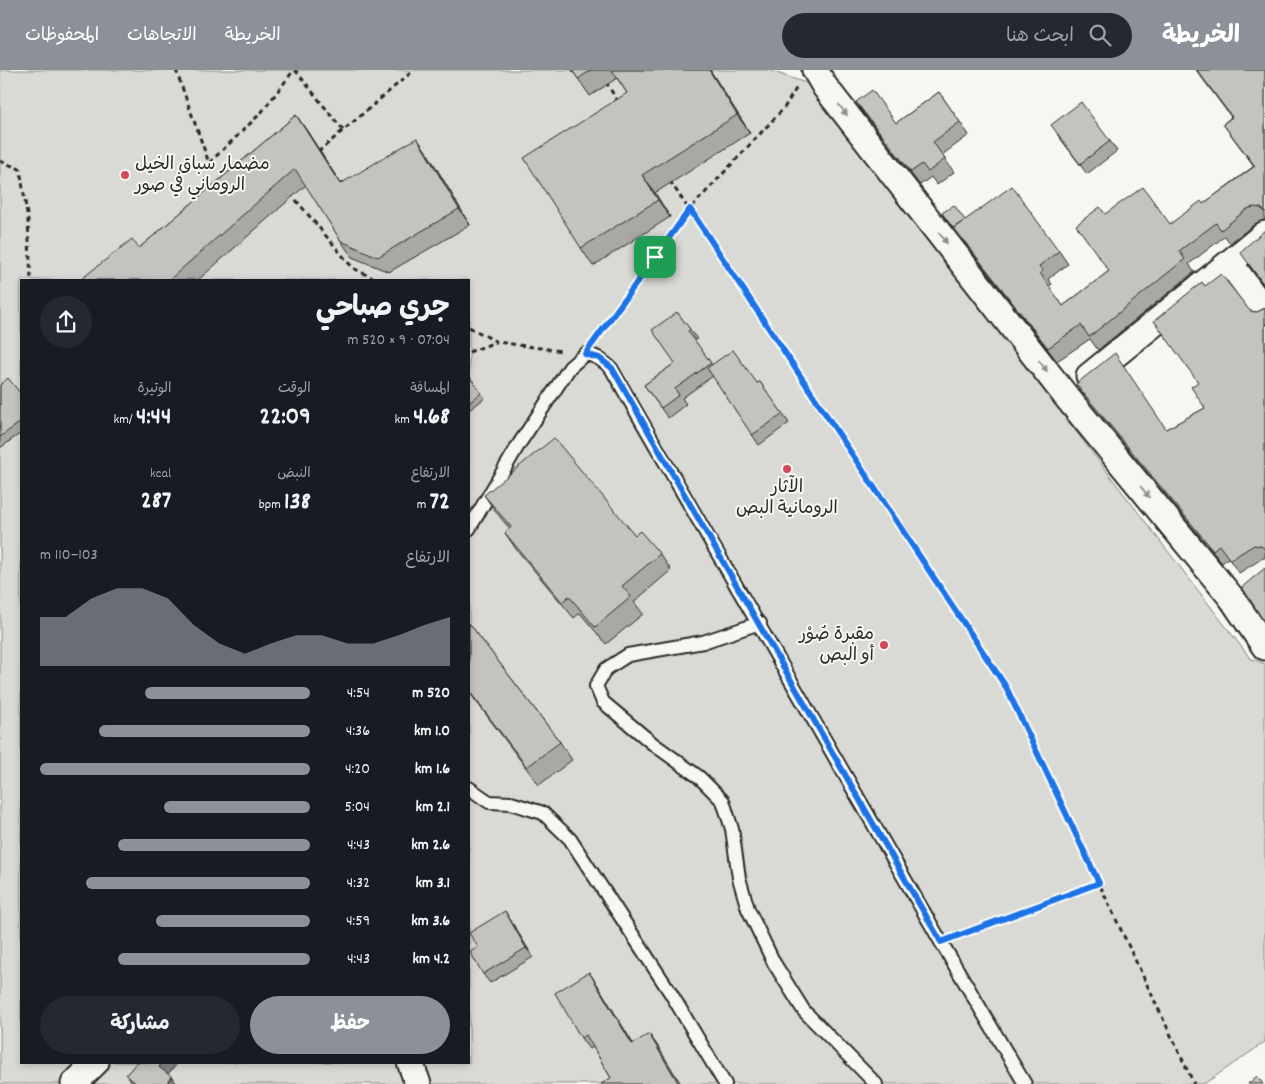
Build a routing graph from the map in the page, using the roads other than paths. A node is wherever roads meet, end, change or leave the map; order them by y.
1 (807, 78) edge
2 (1265, 234) edge
3 (1230, 263) junction
4 (1265, 311) edge
5 (1065, 395) junction
6 (470, 527) edge
7 (1251, 582) edge
8 (1231, 597) junction
9 (760, 623) junction
10 (1265, 647) edge
11 (470, 789) edge
12 (94, 1064) edge
13 (411, 1064) edge
14 (74, 1084) edge
15 (418, 1084) edge
16 (725, 1084) edge
17 (876, 1084) edge
18 (1025, 1084) edge

1 -> 5 street
2 - 3 street
3 - 4 street
3 - 5 street
5 -> 8 street
6 - 9 lane
7 - 8 street
8 - 10 street
9 - 17 lane
9 - 18 lane
11 - 16 lane
12 - 14 street
13 - 15 street

